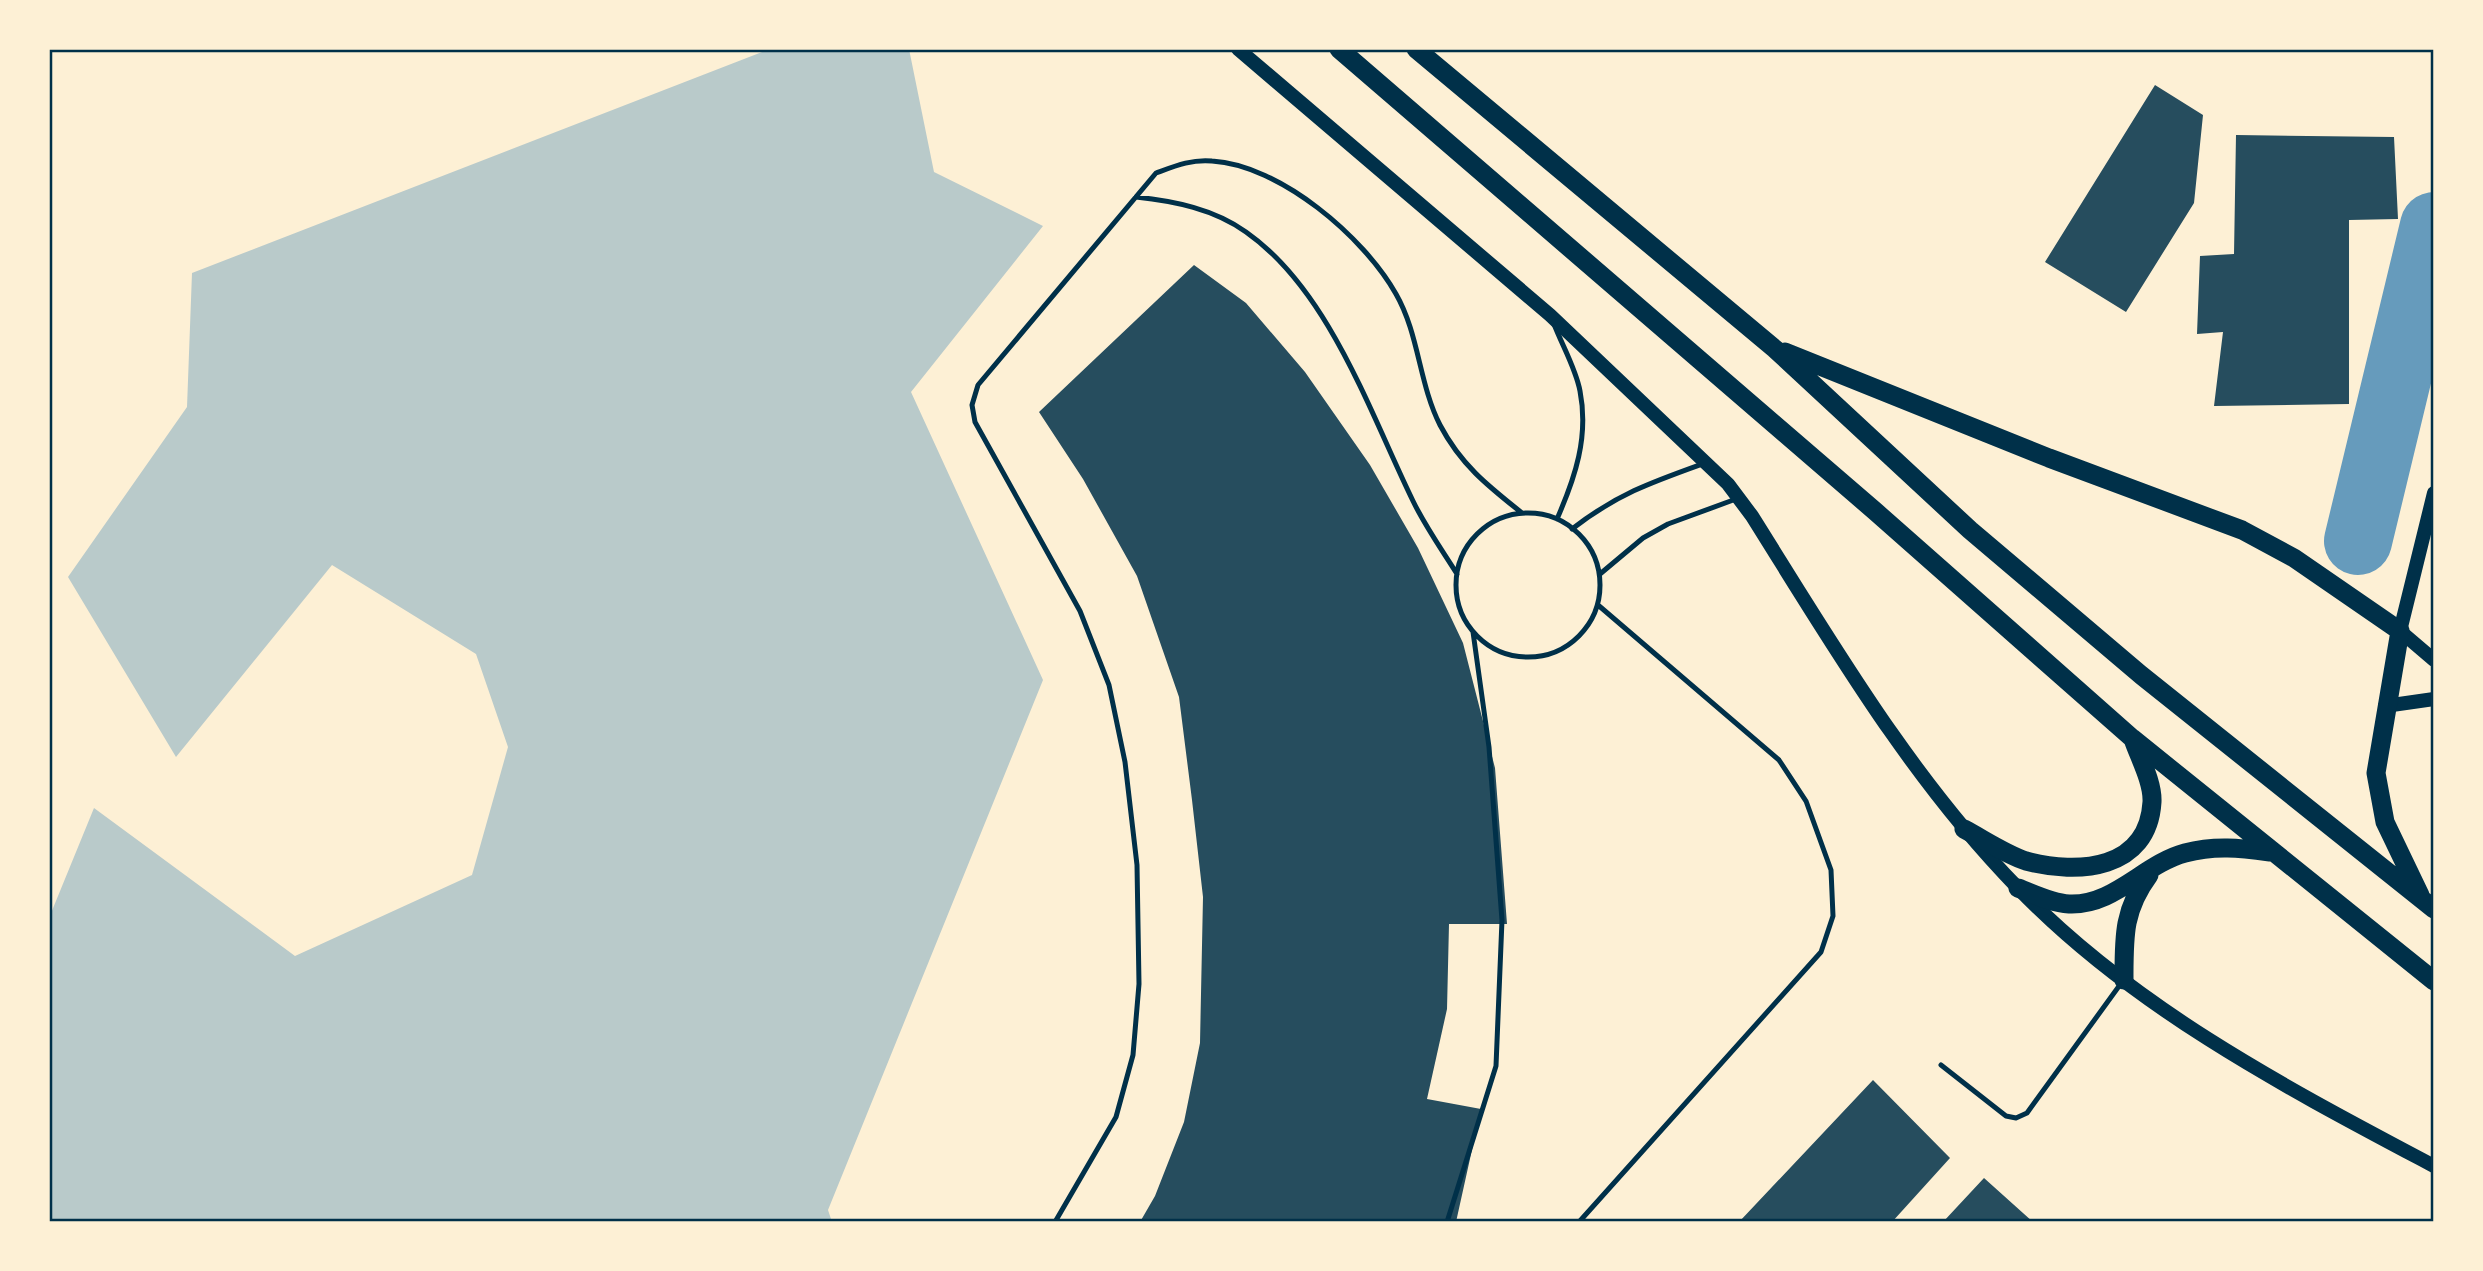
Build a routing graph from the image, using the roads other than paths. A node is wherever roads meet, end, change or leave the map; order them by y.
1 (1238, 49) edge
2 (1339, 49) edge
3 (1416, 49) edge
4 (1136, 197) junction
5 (1550, 315) junction
6 (1775, 349) junction
7 (1707, 462) junction
8 (2434, 493) edge
9 (1740, 498) junction
10 (1522, 513) junction
11 (1557, 519) junction
12 (1572, 529) junction
13 (1600, 574) junction
14 (1457, 575) junction
15 (1598, 605) junction
16 (2400, 631) junction
17 (1474, 632) junction
18 (2434, 660) edge
19 (2434, 699) edge
20 (2385, 706) junction
21 (2133, 738) junction
22 (1964, 828) junction
23 (2272, 853) junction
24 (2155, 866) junction
25 (2018, 888) junction
26 (2428, 904) edge
27 (2124, 979) junction
28 (2434, 981) edge
29 (1941, 1065) dead end
30 (2434, 1166) edge
31 (1055, 1222) edge
32 (1447, 1222) edge
33 (1579, 1222) edge

1 - 5 main road
2 - 21 highway
3 - 6 highway
4 - 10 lane
4 - 14 lane
4 - 31 lane
5 - 7 main road
5 - 11 lane
6 - 16 highway
6 - 26 highway
7 - 9 main road
7 - 12 lane
8 - 16 main road
9 - 13 lane
9 - 22 main road
10 - 11 lane
10 - 14 lane
11 - 12 lane
12 - 13 lane
13 - 15 lane
14 - 17 lane
15 - 17 lane
15 - 33 lane
16 - 18 main road
16 - 20 highway
17 - 32 lane
19 - 20 main road
20 - 26 highway
21 - 22 highway
21 - 23 highway
22 - 25 main road
23 - 24 highway
23 - 28 highway
24 - 25 highway
24 - 27 highway
25 - 27 main road
27 - 29 lane
27 - 30 main road

